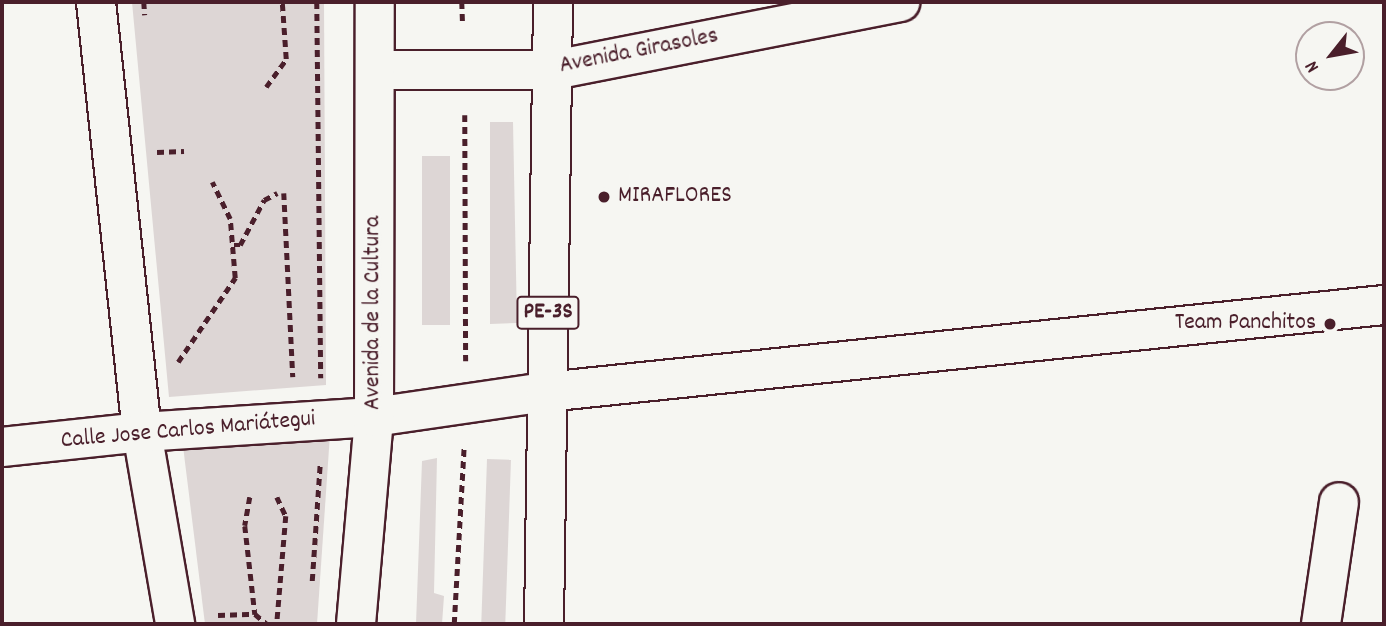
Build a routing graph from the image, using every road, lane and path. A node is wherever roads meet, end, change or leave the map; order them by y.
1 (96, 2) edge
2 (282, 2) edge
3 (317, 2) edge
4 (375, 2) edge
5 (462, 2) edge
6 (553, 2) edge
7 (900, 2) edge
8 (375, 70) junction
9 (554, 70) junction
10 (465, 71) junction
11 (266, 87) dead end
12 (157, 152) dead end
13 (158, 165) dead end
14 (212, 183) dead end
15 (277, 193) dead end
16 (284, 193) dead end
17 (234, 245) junction
18 (1384, 305) edge
19 (172, 352) dead end
20 (172, 365) dead end
21 (135, 373) junction
22 (293, 382) junction
23 (280, 383) dead end
24 (545, 393) junction
25 (466, 404) junction
26 (374, 417) junction
27 (142, 432) junction
28 (2, 447) edge
29 (320, 460) dead end
30 (250, 497) dead end
31 (277, 497) dead end
32 (1339, 502) dead end
33 (312, 583) dead end
34 (255, 614) junction
35 (212, 616) dead end
36 (175, 624) edge
37 (267, 624) edge
38 (277, 624) edge
39 (356, 624) edge
40 (454, 624) edge
41 (544, 624) edge
42 (1321, 624) edge

1 - 21 main road
2 - 11 path
3 - 22 path
4 - 8 main road, Avenida de la Cultura
5 - 10 path
6 - 9 main road, PE-3S
7 - 9 main road, Avenida Girasoles
8 - 10 main road, Avenida Girasoles
8 - 26 main road, Avenida de la Cultura
9 - 10 main road, Avenida Girasoles
9 - 24 main road, PE-3S
10 - 25 path
12 - 13 path
14 - 17 path
15 - 17 path
16 - 22 path
17 - 21 path
18 - 24 main road, Calle Jose Carlos Mariátegui
19 - 20 path
21 - 27 main road
22 - 23 path
24 - 25 main road, Calle Jose Carlos Mariátegui
24 - 41 main road, PE-3S
25 - 26 main road, Calle Jose Carlos Mariátegui
25 - 40 path
26 - 27 main road, Calle Jose Carlos Mariátegui
26 - 39 main road, Avenida de la Cultura
27 - 28 main road, Calle Jose Carlos Mariátegui
27 - 36 main road
29 - 33 path
30 - 34 path
31 - 38 path
32 - 42 main road
34 - 35 path
34 - 37 path

